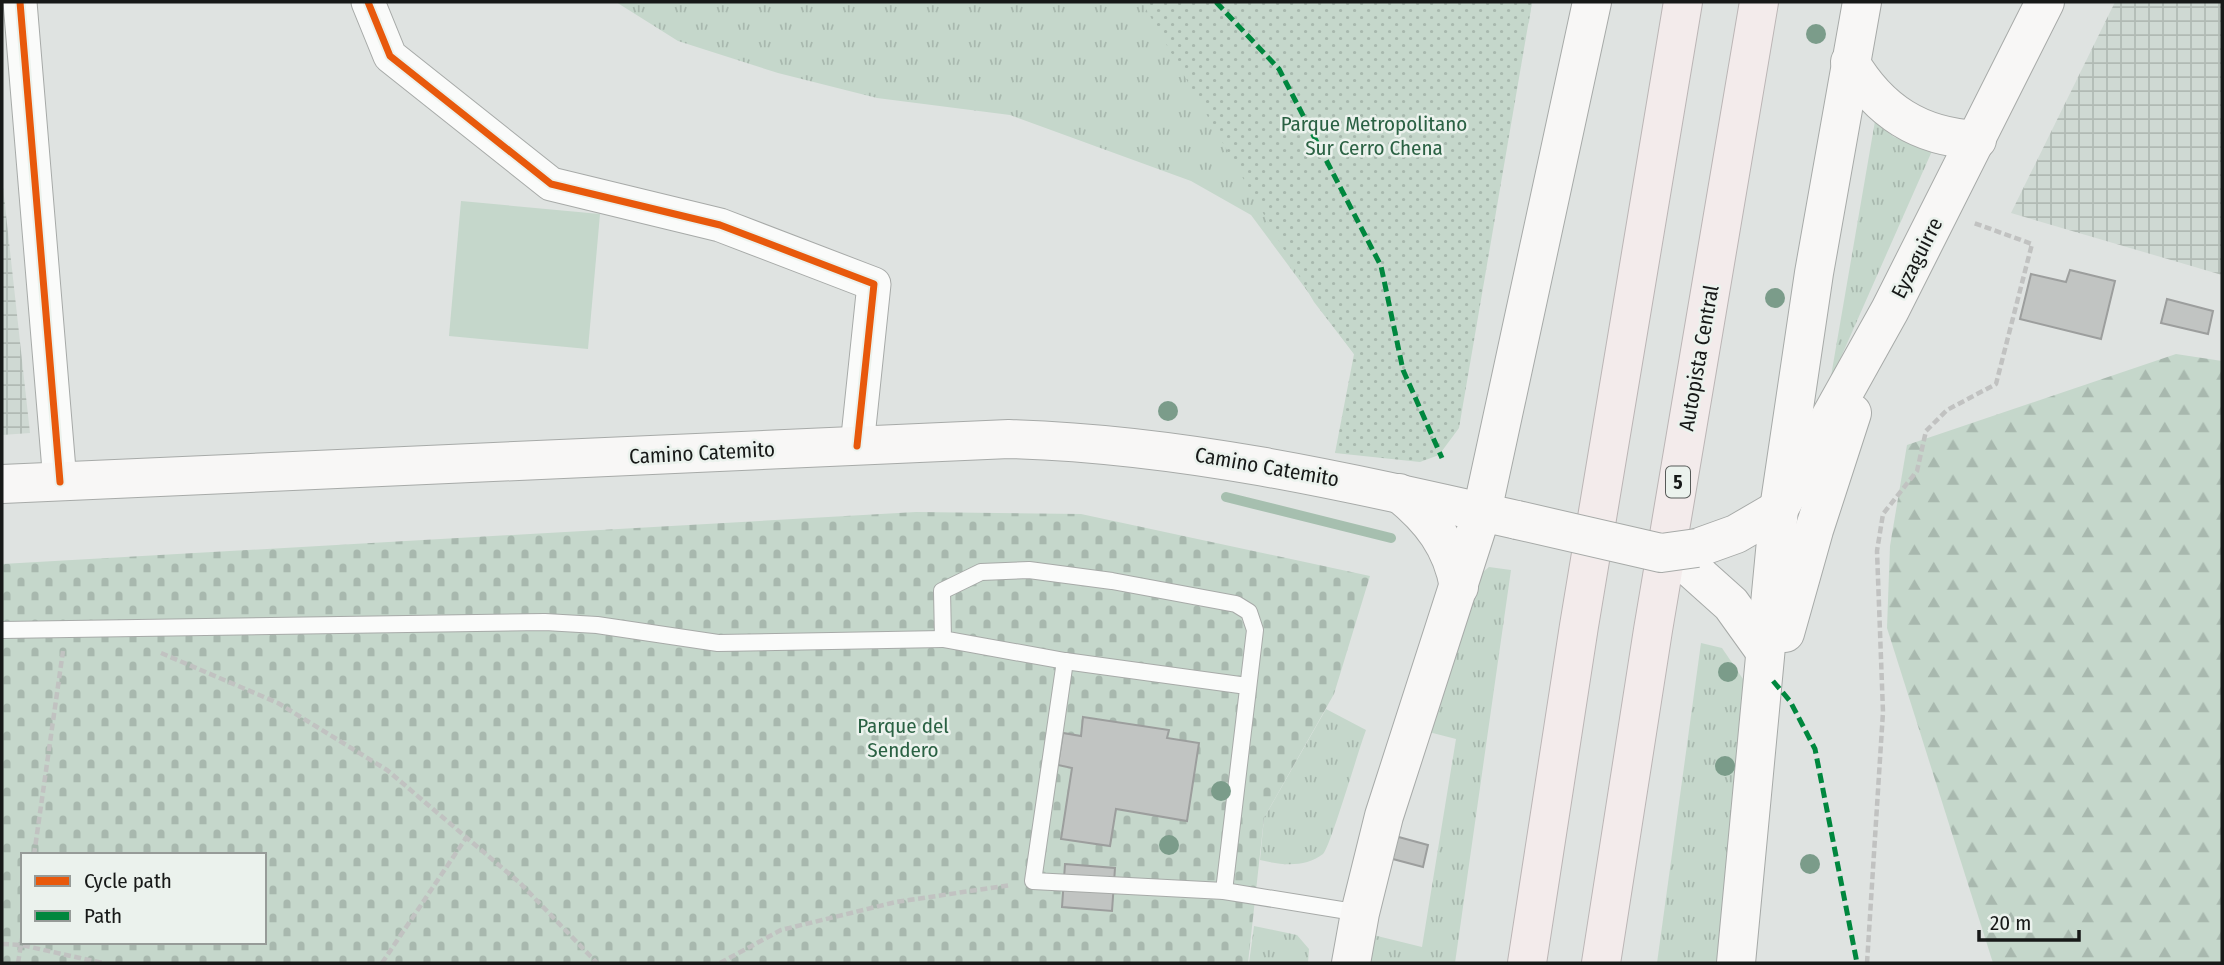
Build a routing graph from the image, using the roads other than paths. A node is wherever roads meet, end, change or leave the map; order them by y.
1 (20, 2) edge
2 (369, 2) edge
3 (1592, 2) edge
4 (1683, 2) edge
5 (1759, 2) edge
6 (1862, 2) edge
7 (2045, 2) edge
8 (1850, 62) junction
9 (1977, 140) junction
10 (1890, 310) junction
11 (857, 446) junction
12 (60, 482) junction
13 (2, 484) edge
14 (1399, 492) junction
15 (1779, 509) junction
16 (1500, 516) junction
17 (1684, 557) junction
18 (1459, 587) junction
19 (2, 630) edge
20 (943, 639) junction
21 (1764, 650) junction
22 (1065, 661) junction
23 (1247, 686) junction
24 (1753, 772) junction
25 (1224, 891) junction
26 (1360, 913) junction
27 (1351, 963) edge
28 (1527, 963) edge
29 (1601, 963) edge
30 (1736, 963) edge

1 - 12 street
2 - 11 street
3 - 16 main road
4 - 28 highway
5 - 29 highway, Autopista Central / 5
6 - 8 main road
7 - 9 main road, Eyzaguirre
8 - 9 main road
8 - 15 main road
9 - 10 main road, Eyzaguirre
10 - 15 main road, Eyzaguirre
10 - 24 main road
11 - 12 main road, Camino Catemito
11 - 14 main road, Camino Catemito
12 - 13 main road, Camino Catemito
14 - 16 main road, Camino Catemito
14 - 18 main road
15 - 17 main road
15 - 21 main road
16 - 17 main road, Camino Catemito, bridge
16 - 18 main road
17 - 21 main road
18 - 26 main road
19 - 20 lane
20 - 22 lane
20 - 23 lane
21 - 24 main road
22 - 23 lane
22 - 25 lane
23 - 25 lane
24 - 30 main road
25 - 26 lane
26 - 27 main road

